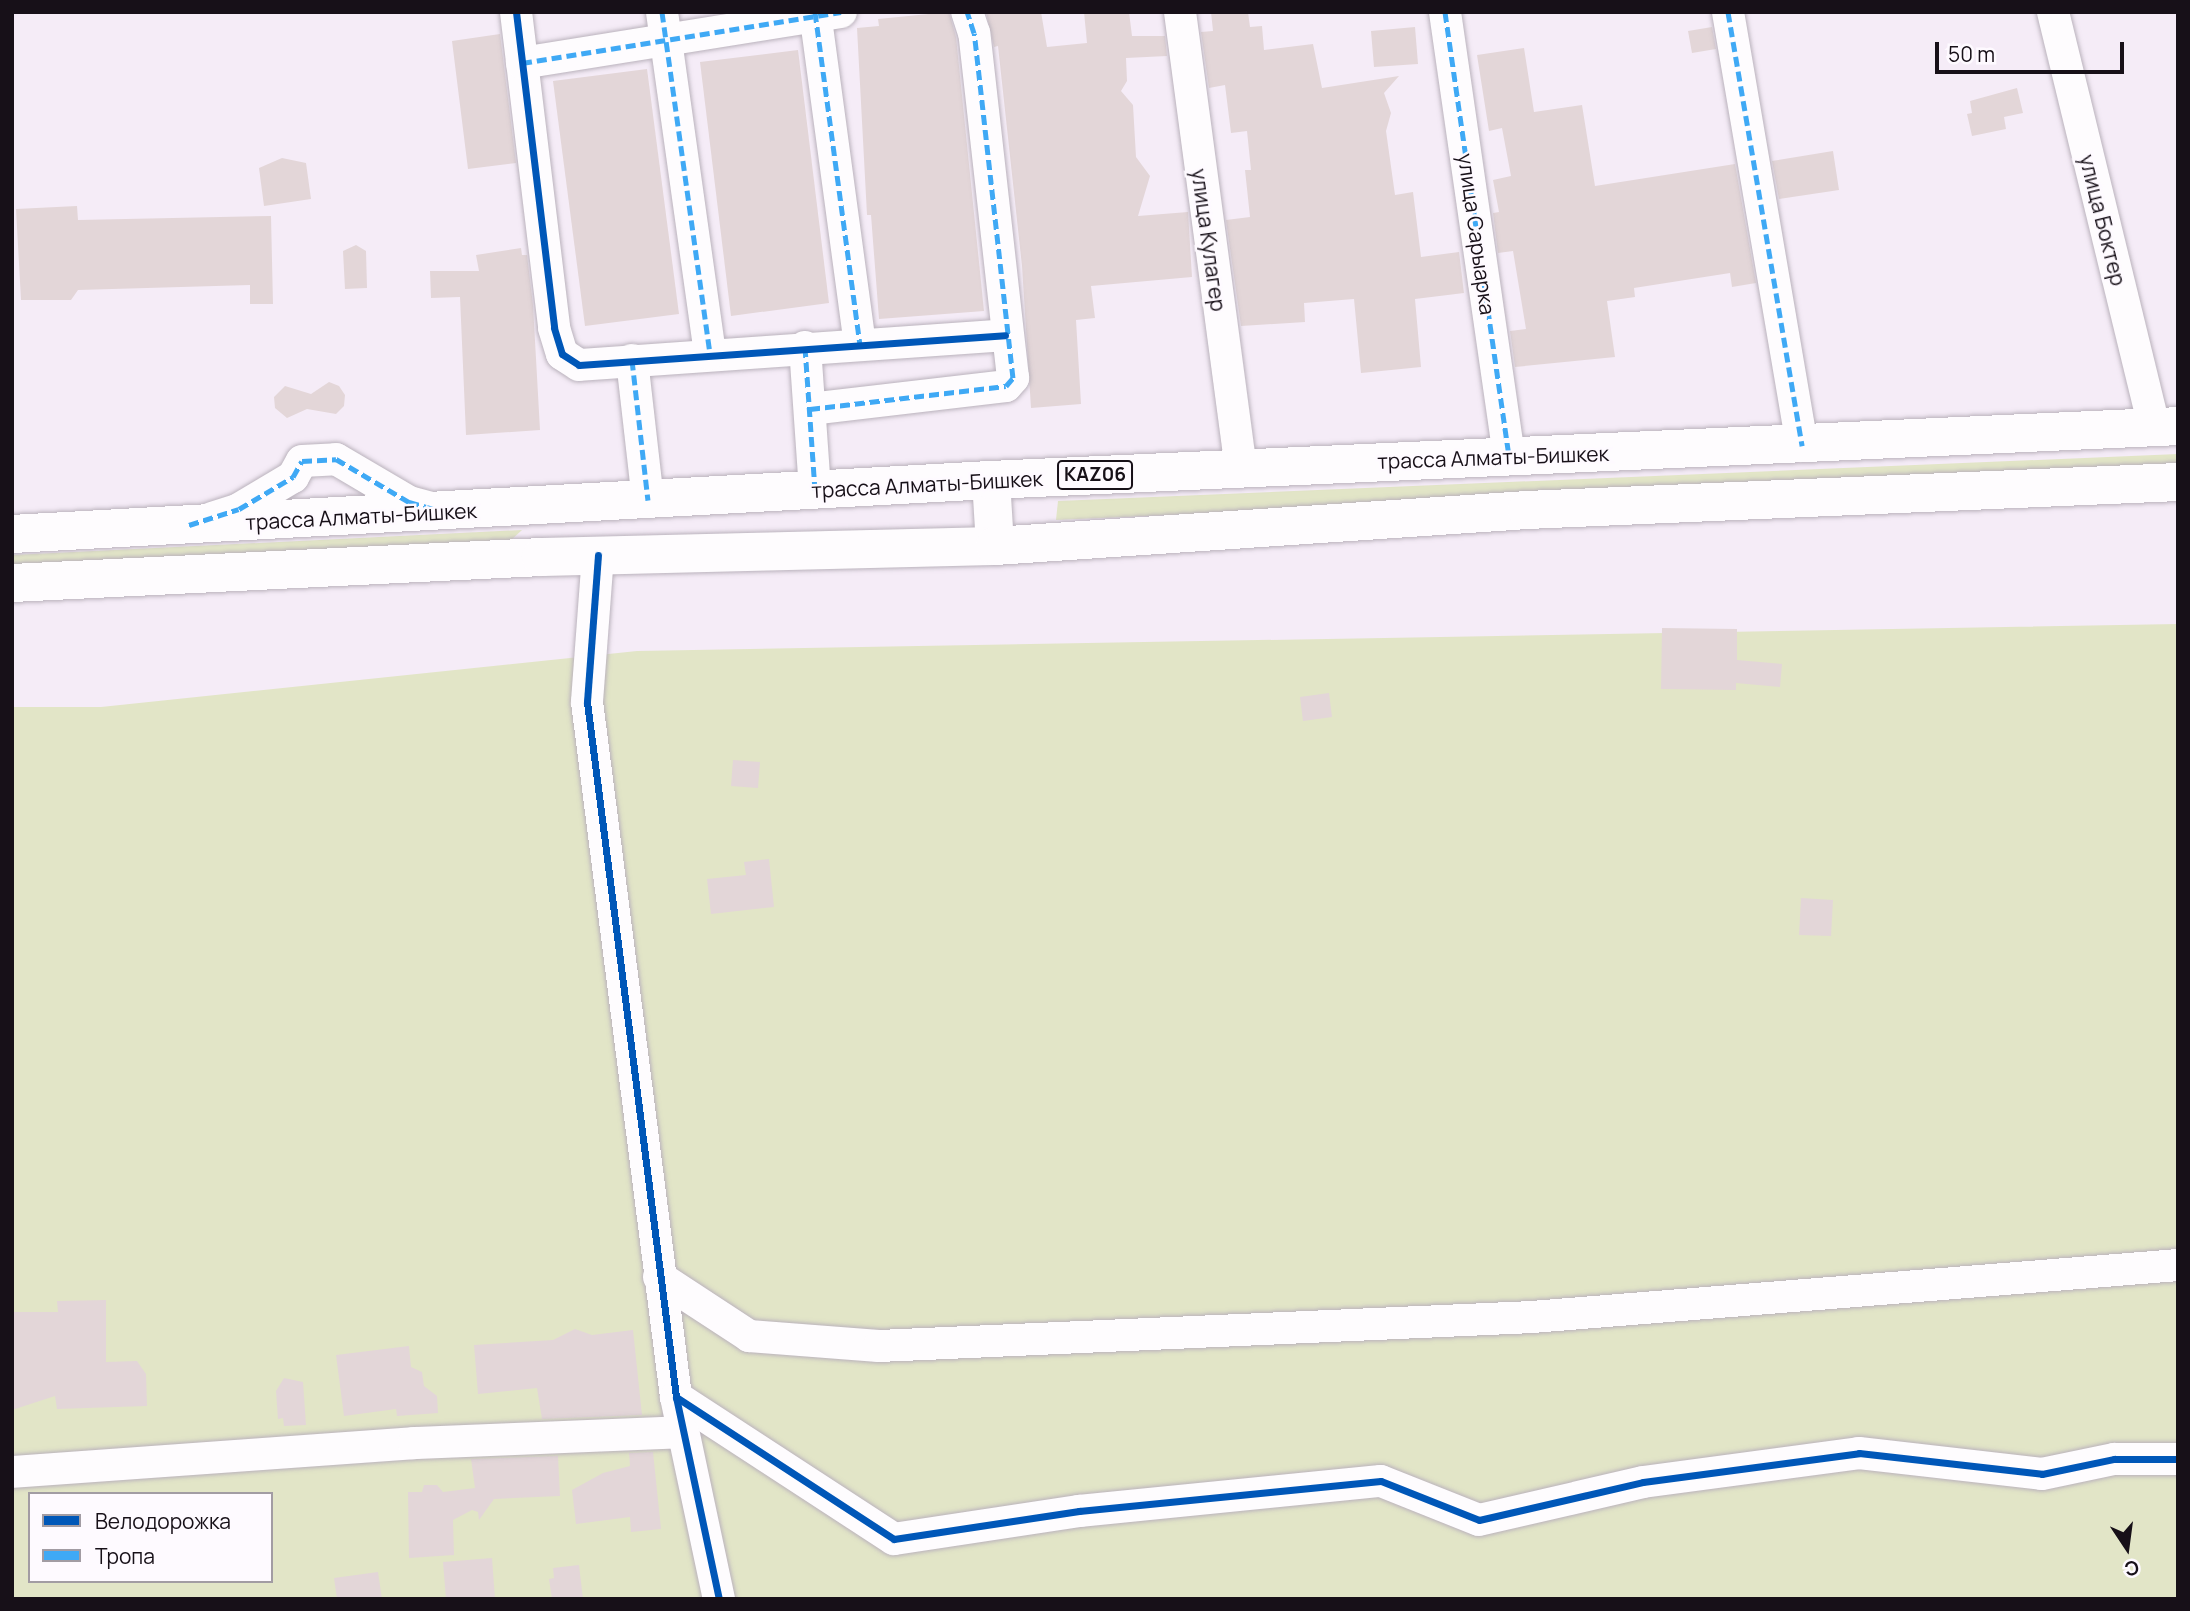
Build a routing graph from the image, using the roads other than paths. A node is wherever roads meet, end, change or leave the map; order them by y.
1 (516, 12) edge
2 (967, 12) edge
3 (1180, 12) edge
4 (1445, 12) edge
5 (1728, 12) edge
6 (2053, 12) edge
7 (824, 13) edge
8 (663, 25) edge
9 (522, 63) junction
10 (1005, 335) junction
11 (860, 344) junction
12 (805, 348) junction
13 (710, 354) junction
14 (632, 360) junction
15 (810, 409) junction
16 (2166, 426) edge
17 (1802, 446) junction
18 (1509, 455) junction
19 (1241, 468) junction
20 (991, 480) junction
21 (2178, 482) edge
22 (815, 490) junction
23 (648, 500) junction
24 (443, 512) junction
25 (189, 525) junction
26 (12, 534) edge
27 (995, 546) junction
28 (598, 555) junction
29 (12, 583) edge
30 (2178, 1265) edge
31 (659, 1277) junction
32 (676, 1397) junction
33 (682, 1432) junction
34 (2178, 1459) edge
35 (12, 1472) edge
36 (719, 1599) edge

1 - 9 street
2 - 10 street
3 - 19 street, улица Кулагер
4 - 18 street, улица Сарыарка
5 - 17 street
6 - 16 street, улица Боктер
7 - 8 street
7 - 11 street
8 - 9 street
8 - 13 street
9 - 14 street
10 - 11 street
10 - 15 street
11 - 12 street
12 - 13 street
12 - 15 street
13 - 14 street
14 - 23 street
15 - 22 street
16 - 17 highway, трасса Алматы-Бишкек / KАZ06
17 - 18 highway, трасса Алматы-Бишкек / KАZ06
18 - 19 highway, трасса Алматы-Бишкек / KАZ06
19 - 20 highway, трасса Алматы-Бишкек / KАZ06
20 - 22 highway, трасса Алматы-Бишкек / KАZ06
20 - 27 highway
21 - 27 highway
22 - 23 highway, трасса Алматы-Бишкек / KАZ06
23 - 24 highway, трасса Алматы-Бишкек / KАZ06
24 - 25 highway, трасса Алматы-Бишкек / KАZ06
24 - 25 street
25 - 26 highway, трасса Алматы-Бишкек / KАZ06
27 - 28 highway
28 - 29 highway
28 - 31 street
30 - 31 street
31 - 32 street
32 - 33 street
32 - 34 street
33 - 35 street
33 - 36 street

